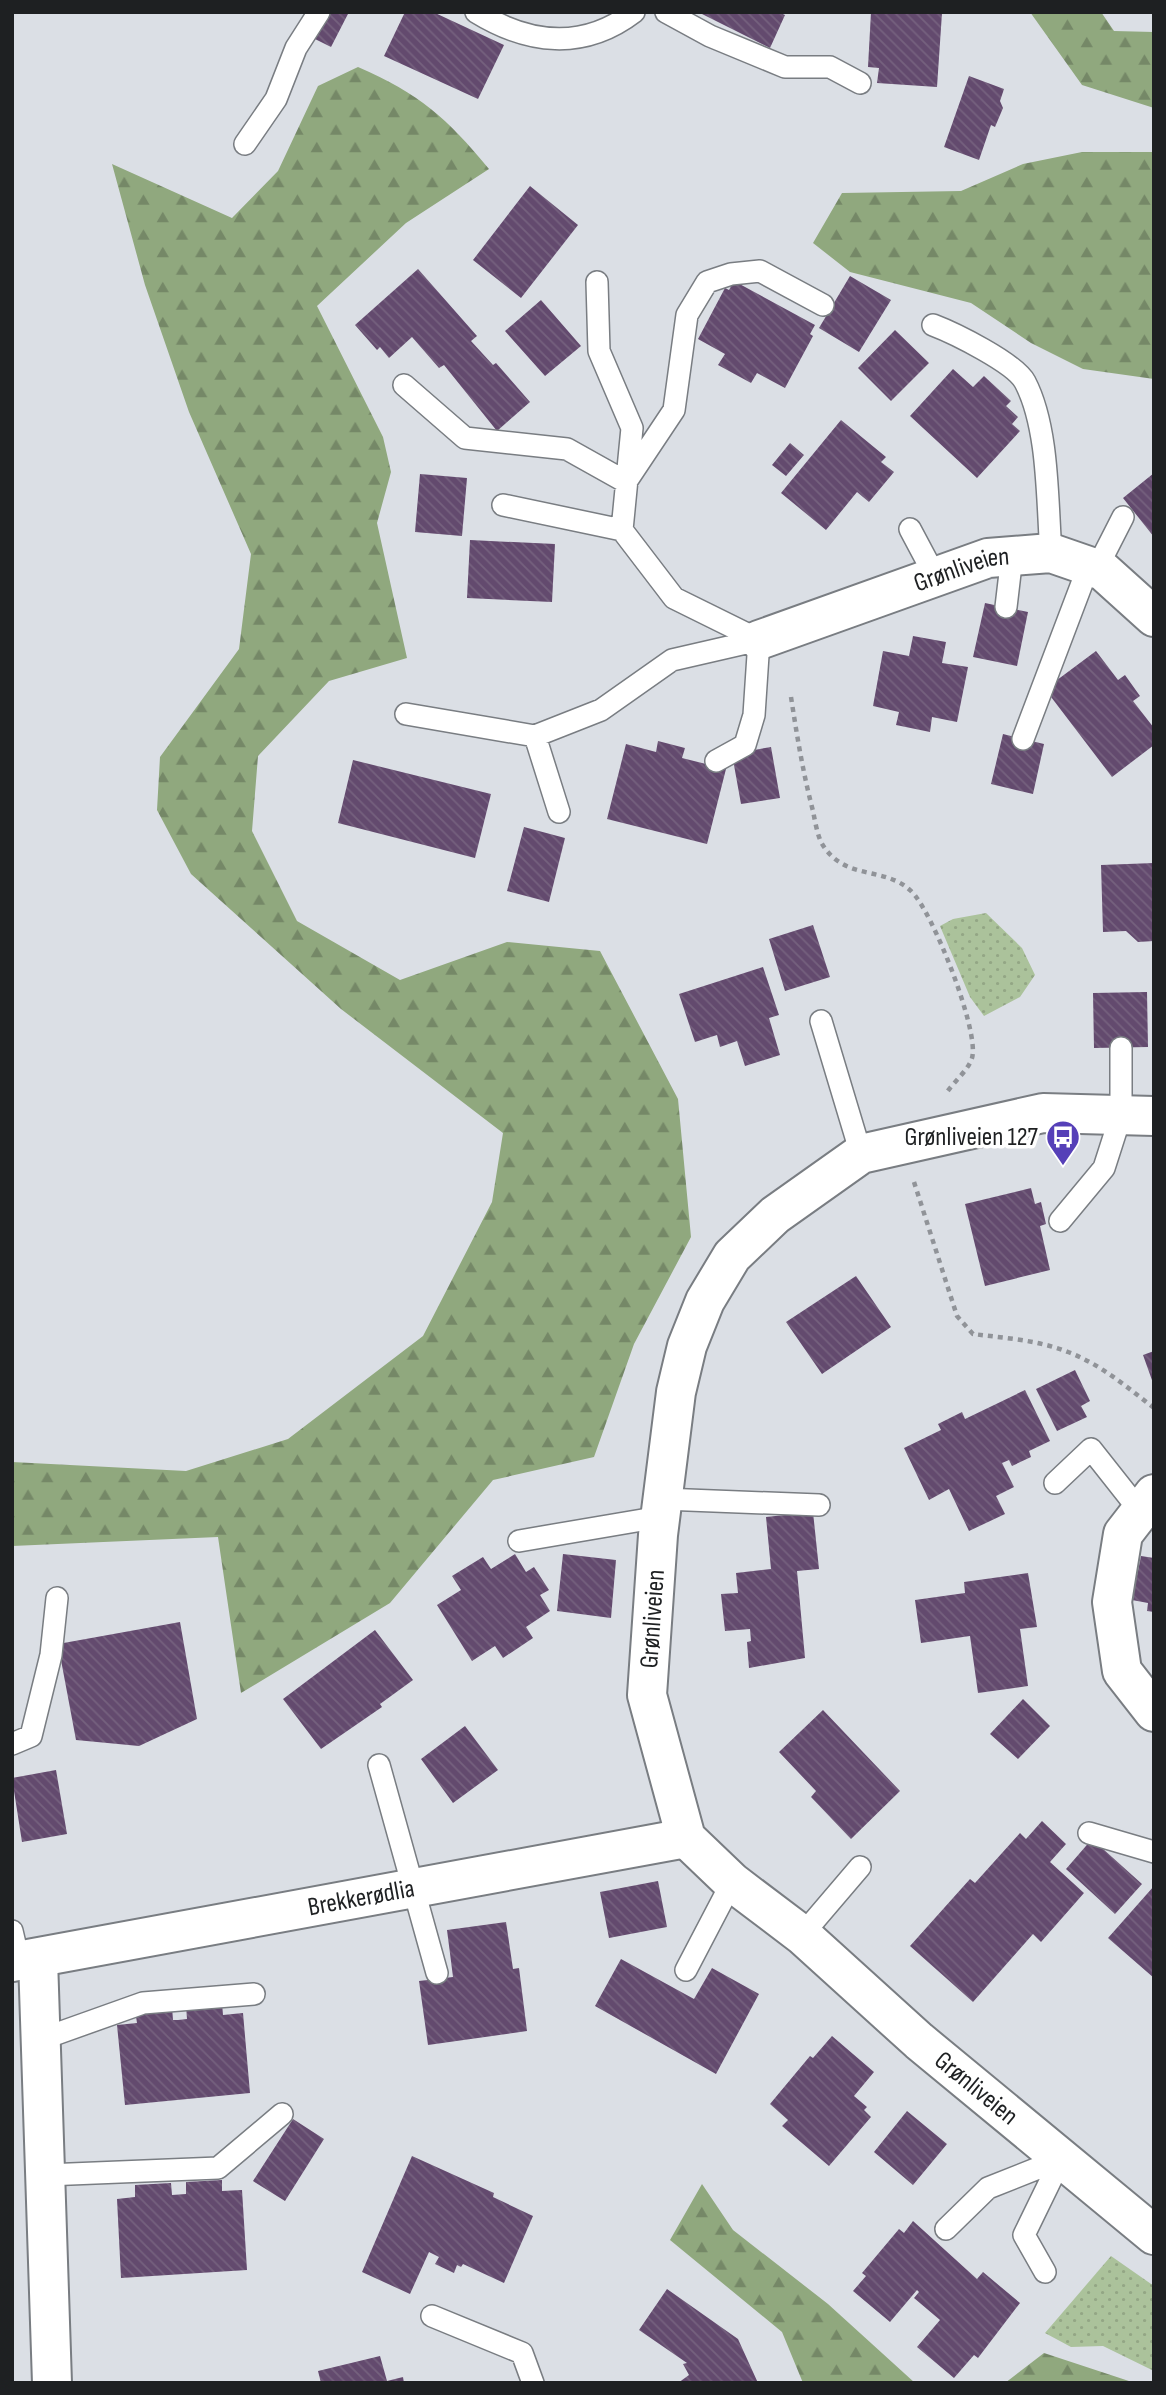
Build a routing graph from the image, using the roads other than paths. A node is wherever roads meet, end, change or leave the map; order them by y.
1 (319, 12) edge
2 (476, 12) edge
3 (634, 12) edge
4 (666, 12) edge
5 (860, 83) dead end
6 (245, 144) dead end
7 (597, 282) dead end
8 (823, 305) dead end
9 (933, 325) dead end
10 (404, 385) dead end
11 (626, 482) junction
12 (503, 505) dead end
13 (1123, 517) dead end
14 (910, 529) dead end
15 (622, 530) junction
16 (1052, 553) junction
17 (1012, 556) junction
18 (1093, 566) junction
19 (935, 576) junction
20 (1006, 607) dead end
21 (1154, 617) edge
22 (759, 640) junction
23 (407, 715) dead end
24 (535, 737) junction
25 (1023, 739) dead end
26 (716, 761) dead end
27 (559, 812) dead end
28 (821, 1020) dead end
29 (1121, 1048) dead end
30 (1137, 1115) edge
31 (862, 1154) junction
32 (1060, 1222) dead end
33 (1055, 1483) dead end
34 (1147, 1502) edge
35 (819, 1505) dead end
36 (661, 1508) junction
37 (519, 1541) dead end
38 (57, 1598) dead end
39 (1154, 1712) edge
40 (12, 1744) edge
41 (379, 1765) dead end
42 (1089, 1833) dead end
43 (687, 1838) junction
44 (1154, 1852) edge
45 (860, 1867) dead end
46 (732, 1882) junction
47 (414, 1886) junction
48 (802, 1935) junction
49 (20, 1953) edge
50 (686, 1970) dead end
51 (437, 1973) dead end
52 (254, 1994) dead end
53 (42, 2039) junction
54 (282, 2114) dead end
55 (1061, 2159) junction
56 (47, 2175) junction
57 (946, 2229) dead end
58 (1154, 2235) edge
59 (1045, 2272) dead end
60 (432, 2315) dead end
61 (52, 2383) edge
62 (533, 2383) edge

1 - 6 lane
2 - 3 lane
4 - 5 lane
7 - 11 lane
8 - 11 lane
9 - 16 lane
10 - 11 lane
11 - 15 lane
12 - 15 lane
13 - 18 lane
14 - 19 lane
15 - 22 lane
16 - 17 street, Grønliveien
16 - 18 street, Grønliveien
17 - 19 street, Grønliveien
17 - 20 lane
18 - 21 street, Grønliveien
18 - 25 lane
19 - 22 street, Grønliveien
22 - 24 lane
22 - 26 lane
23 - 24 lane
24 - 27 lane
28 - 31 lane
29 - 30 lane
30 - 31 street, Grønliveien
30 - 32 lane
31 - 36 street, Grønliveien
33 - 34 lane
34 - 39 street
35 - 36 lane
36 - 37 lane
36 - 43 street, Grønliveien
38 - 40 lane
41 - 47 lane
42 - 44 lane
43 - 46 street, Grønliveien
43 - 47 street, Brekkerødlia
45 - 48 lane
46 - 48 street, Grønliveien
46 - 50 lane
47 - 49 street, Brekkerødlia
47 - 51 lane
48 - 55 street, Grønliveien
49 - 53 street, Brekkerødlia
52 - 53 lane
53 - 56 street, Brekkerødlia
54 - 56 lane
55 - 57 lane
55 - 58 street, Grønliveien
55 - 59 lane
56 - 61 street, Brekkerødlia
60 - 62 lane

